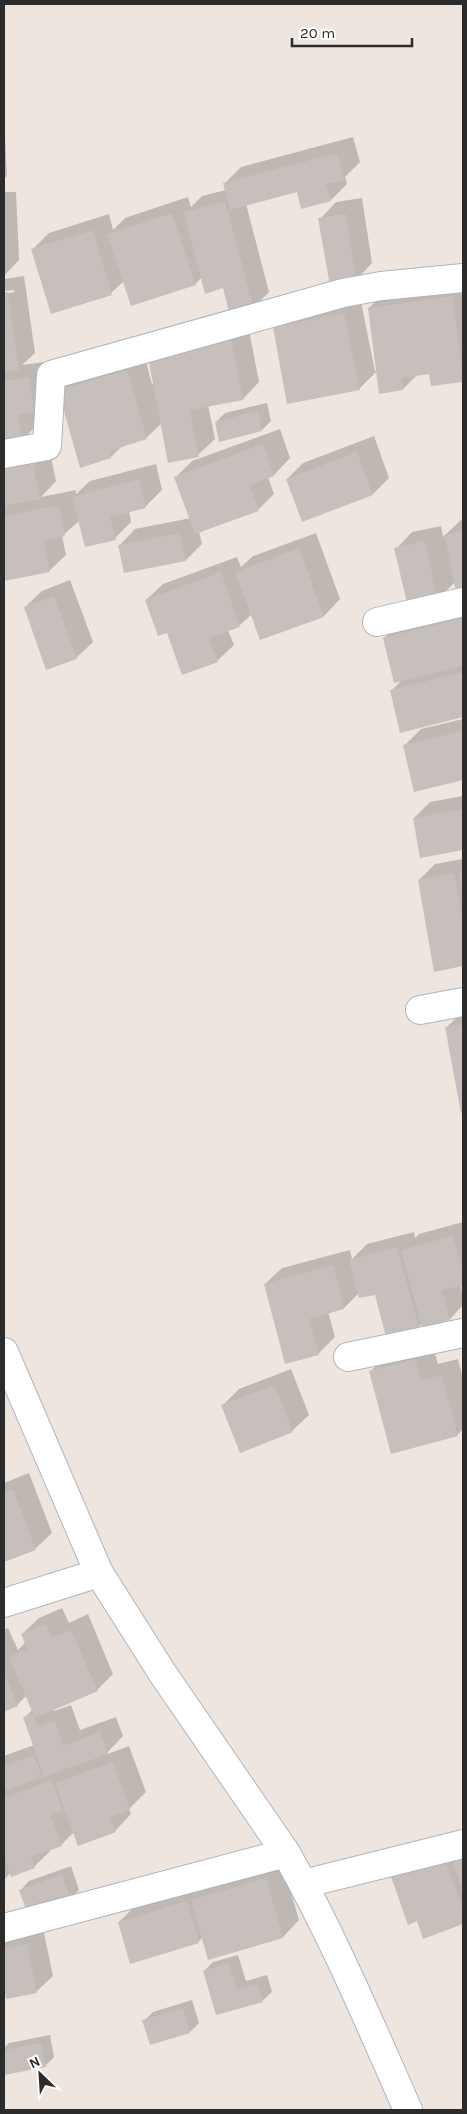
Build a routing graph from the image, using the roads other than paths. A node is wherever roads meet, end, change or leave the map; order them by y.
1 (463, 278) edge
2 (4, 454) edge
3 (463, 602) edge
4 (377, 622) dead end
5 (463, 1002) edge
6 (420, 1010) dead end
7 (463, 1333) edge
8 (4, 1352) edge
9 (348, 1357) dead end
10 (99, 1574) junction
11 (4, 1603) edge
12 (463, 1844) edge
13 (286, 1853) junction
14 (303, 1884) junction
15 (4, 1928) edge
16 (408, 2110) edge

1 - 2 street
3 - 4 street
5 - 6 street
7 - 9 street
8 - 10 street
10 - 11 street
10 - 13 street
12 - 14 street
13 - 14 street
13 - 15 street
14 - 16 street

